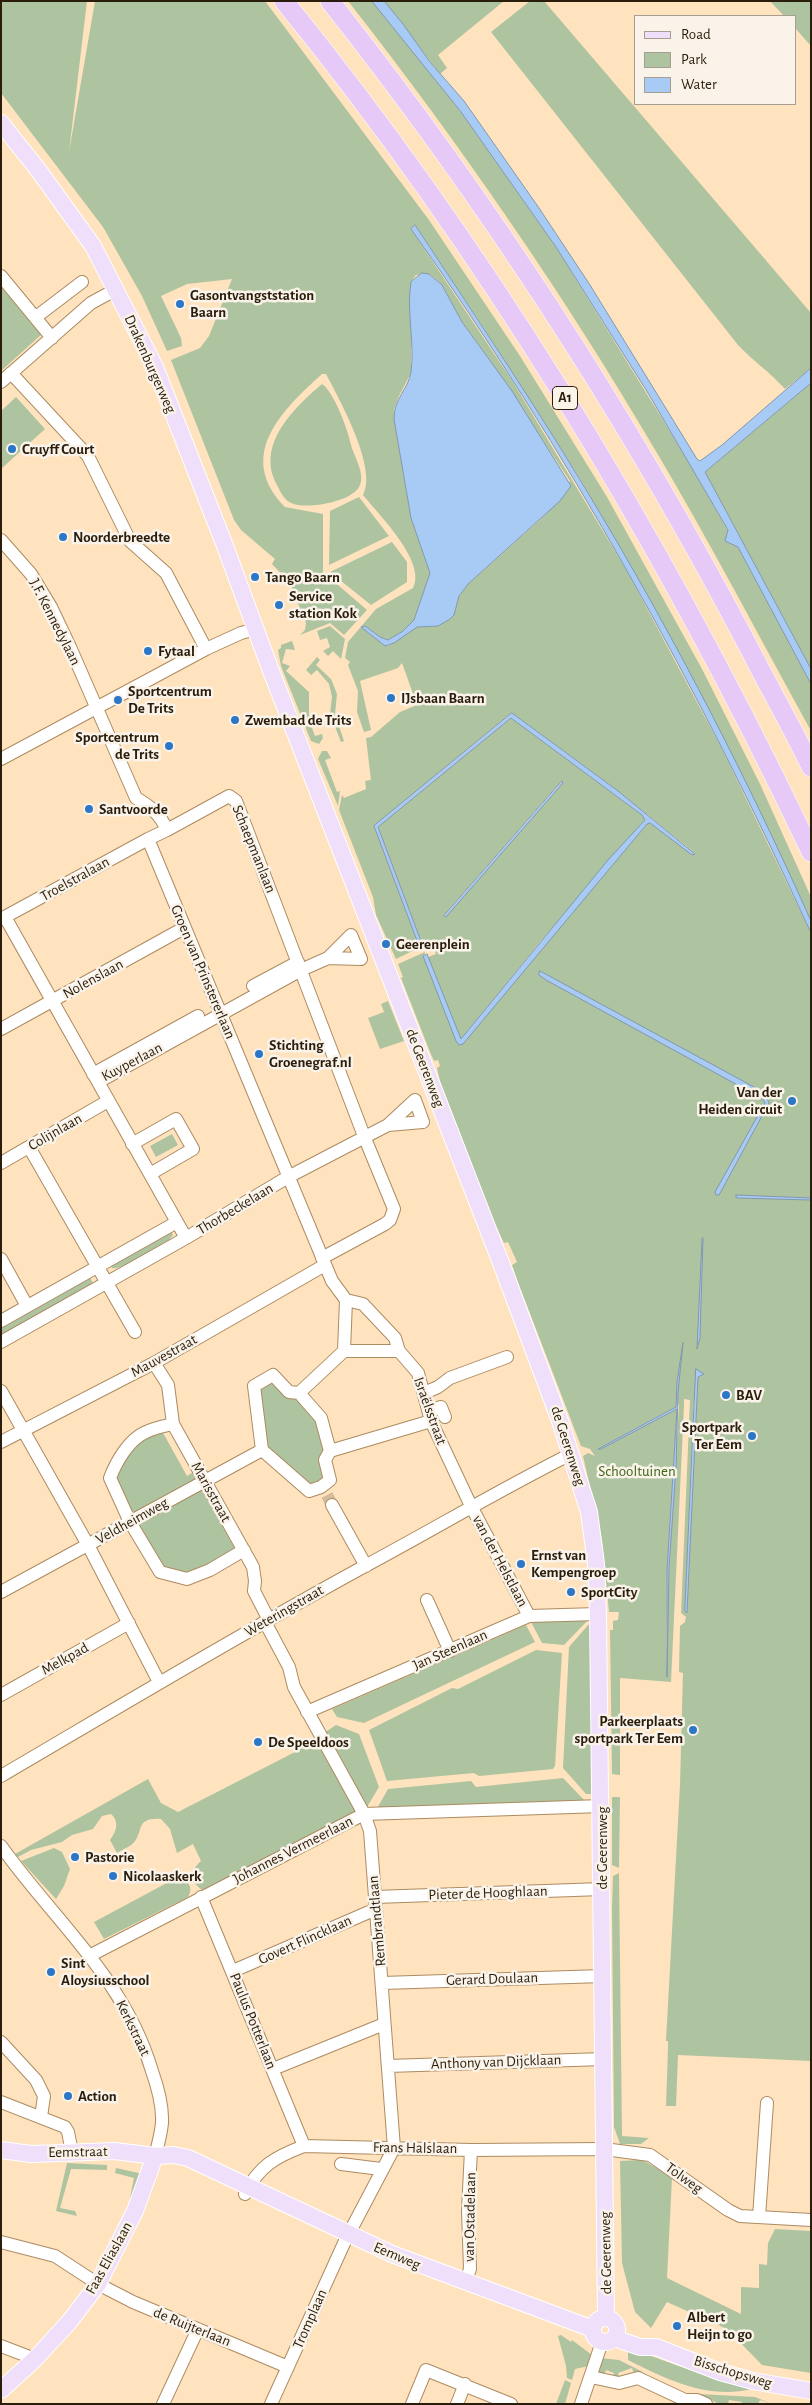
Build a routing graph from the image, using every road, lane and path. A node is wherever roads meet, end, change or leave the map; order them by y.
1 (284, 1) edge
2 (330, 1) edge
3 (1, 123) edge
4 (1, 276) edge
5 (82, 282) dead end
6 (115, 290) junction
7 (36, 317) junction
8 (52, 338) junction
9 (6, 377) edge
10 (2, 542) edge
11 (256, 629) junction
12 (206, 649) junction
13 (95, 708) junction
14 (1, 758) edge
15 (811, 767) edge
16 (167, 830) junction
17 (148, 839) junction
18 (811, 852) edge
19 (3, 918) edge
20 (184, 928) junction
21 (328, 958) dead end
22 (299, 966) junction
23 (52, 1002) junction
24 (219, 1009) junction
25 (1, 1029) edge
26 (95, 1078) junction
27 (108, 1101) junction
28 (388, 1125) dead end
29 (364, 1136) junction
30 (132, 1144) junction
31 (29, 1147) junction
32 (1, 1163) edge
33 (150, 1174) junction
34 (288, 1177) junction
35 (394, 1209) joint
36 (177, 1222) junction
37 (186, 1238) junction
38 (1, 1259) edge
39 (324, 1262) junction
40 (98, 1266) junction
41 (106, 1282) junction
42 (346, 1300) junction
43 (28, 1306) junction
44 (1, 1321) edge
45 (135, 1332) dead end
46 (1, 1342) edge
47 (344, 1351) junction
48 (400, 1351) junction
49 (507, 1357) dead end
50 (154, 1362) junction
51 (1, 1391) edge
52 (300, 1393) junction
53 (430, 1393) junction
54 (430, 1416) junction
55 (173, 1424) junction
56 (23, 1430) junction
57 (1, 1442) edge
58 (262, 1450) junction
59 (330, 1451) junction
60 (572, 1454) junction
61 (205, 1481) junction
62 (327, 1496) junction
63 (471, 1506) junction
64 (130, 1522) junction
65 (88, 1545) junction
66 (244, 1550) junction
67 (366, 1566) junction
68 (1, 1592) edge
69 (427, 1600) dead end
70 (598, 1614) junction
71 (529, 1616) junction
72 (267, 1621) junction
73 (129, 1624) junction
74 (450, 1650) junction
75 (159, 1682) junction
76 (1, 1695) edge
77 (307, 1712) junction
78 (1, 1776) edge
79 (602, 1806) junction
80 (364, 1814) junction
81 (1, 1846) edge
82 (602, 1889) junction
83 (201, 1896) junction
84 (375, 1903) junction
85 (91, 1955) junction
86 (233, 1971) junction
87 (603, 1976) junction
88 (382, 1983) junction
89 (384, 2024) junction
90 (1, 2042) edge
91 (604, 2059) junction
92 (388, 2066) junction
93 (273, 2069) junction
94 (1, 2102) edge
95 (767, 2103) dead end
96 (41, 2117) junction
97 (304, 2146) junction
98 (394, 2148) junction
99 (604, 2149) junction
100 (1, 2150) edge
101 (472, 2150) junction
102 (72, 2152) junction
103 (155, 2156) junction
104 (341, 2164) dead end
105 (382, 2169) junction
106 (247, 2190) junction
107 (759, 2217) junction
108 (811, 2220) edge
109 (348, 2234) junction
110 (1, 2242) edge
111 (465, 2283) junction
112 (98, 2284) junction
113 (198, 2329) junction
114 (606, 2331) junction
115 (1, 2346) edge
116 (35, 2360) junction
117 (288, 2367) junction
118 (591, 2376) junction
119 (465, 2384) junction
120 (1, 2390) edge
121 (811, 2391) edge
122 (413, 2402) edge
123 (163, 2404) edge
124 (271, 2404) edge
125 (457, 2404) edge
126 (511, 2404) edge
127 (581, 2404) edge
128 (706, 2404) edge

1 - 18 highway, A1
2 - 15 highway, A1
3 - 6 main road, Drakenburgerweg
4 - 7 street
5 - 7 street
6 - 8 street
6 - 11 main road, Drakenburgerweg
7 - 8 street
8 - 9 street
9 - 12 street
10 - 13 street, J.F. Kennedylaan
11 - 12 street
11 - 60 main road, de Geerenweg
12 - 13 street
13 - 14 street
13 - 16 street
16 - 17 street
16 - 22 street, Schaepmanlaan
17 - 19 street, Troelstralaan
17 - 20 street, Groen van Prinstererlaan
19 - 23 street
20 - 23 street, Nolenslaan
20 - 24 street, Groen van Prinstererlaan
21 - 22 street
22 - 24 street, Kuyperlaan
22 - 29 street, Schaepmanlaan
23 - 25 street, Nolenslaan
23 - 26 street
24 - 26 street, Kuyperlaan
24 - 34 street, Groen van Prinstererlaan
26 - 27 street
27 - 30 street
27 - 31 street, Colijnlaan
28 - 29 street
29 - 34 street, Thorbeckelaan
29 - 35 street, Schaepmanlaan
30 - 33 street
30 - 33 street
31 - 32 street, Colijnlaan
31 - 40 street
33 - 36 street
34 - 37 street, Thorbeckelaan
34 - 39 street, Groen van Prinstererlaan
35 - 39 street, Mauvestraat
36 - 37 street
36 - 40 street, Thorbeckelaan
37 - 41 street, Thorbeckelaan
38 - 43 street
39 - 42 street
39 - 50 street, Mauvestraat
40 - 41 street
40 - 43 street, Thorbeckelaan
41 - 45 street
41 - 46 street, Thorbeckelaan
42 - 47 street
42 - 48 street, Israëlsstraat
43 - 44 street, Thorbeckelaan
47 - 48 street
47 - 52 street
48 - 53 street, Israëlsstraat
49 - 53 street
50 - 55 street, Marisstraat
50 - 56 street, Mauvestraat
51 - 56 street
52 - 58 street
52 - 59 street
53 - 54 street, Israëlsstraat
53 - 54 street
54 - 59 street
54 - 63 street, Israëlsstraat
55 - 61 street, Marisstraat
55 - 64 street
56 - 57 street, Mauvestraat
56 - 65 street
58 - 61 street, Veldheimweg
58 - 62 street
59 - 62 street
60 - 63 street, Weteringstraat
60 - 70 main road, de Geerenweg
61 - 64 street, Veldheimweg
61 - 66 street, Marisstraat
62 - 67 street
63 - 67 street, Weteringstraat
63 - 71 street, van der Helstlaan
64 - 65 street, Veldheimweg
64 - 66 street
65 - 68 street, Veldheimweg
65 - 73 street
66 - 72 street, Marisstraat
67 - 72 street, Weteringstraat
69 - 74 street
70 - 71 street, Jan Steenlaan
70 - 79 main road, de Geerenweg
71 - 74 street, Jan Steenlaan
72 - 75 street, Weteringstraat
72 - 77 street, Rembrandtlaan
73 - 75 street
73 - 76 street, Melkpad
74 - 77 street, Jan Steenlaan
75 - 78 street, Weteringstraat
77 - 80 street, Rembrandtlaan
79 - 80 street, Johannes Vermeerlaan
79 - 82 main road, de Geerenweg
80 - 83 street, Johannes Vermeerlaan
80 - 84 street, Rembrandtlaan
81 - 85 street, Kerkstraat
82 - 84 street, Pieter de Hooghlaan
82 - 87 main road, de Geerenweg
83 - 85 street, Johannes Vermeerlaan
83 - 86 street, Paulus Potterlaan
84 - 86 street, Govert Flincklaan
84 - 88 street, Rembrandtlaan
85 - 103 street, Kerkstraat
86 - 93 street, Paulus Potterlaan
87 - 88 street, Gerard Doulaan
87 - 91 main road, de Geerenweg
88 - 89 street, Rembrandtlaan
89 - 92 street, Rembrandtlaan
89 - 93 street
90 - 96 street
91 - 92 street, Anthony van Dijcklaan
91 - 99 main road, de Geerenweg
92 - 98 street, Rembrandtlaan
93 - 97 street, Paulus Potterlaan
94 - 96 street
95 - 107 street
96 - 102 street
97 - 98 street, Frans Halslaan
97 - 106 street, Frans Halslaan
98 - 101 street, Frans Halslaan
98 - 105 street
99 - 101 street, Frans Halslaan
99 - 107 street, Tolweg
99 - 114 main road, de Geerenweg
100 - 102 main road, Eemstraat
101 - 111 street, van Ostadelaan
102 - 103 main road, Eemstraat
103 - 106 main road, Eemweg
103 - 112 main road, Faas Eliaslaan
104 - 105 street
105 - 109 street
106 - 109 main road, Eemweg
107 - 108 street, Tolweg
109 - 111 main road, Eemweg
109 - 117 street, Tromplaan
110 - 112 street, de Ruijterlaan
111 - 114 main road, Eemweg
112 - 113 street, de Ruijterlaan
112 - 116 main road, Faas Eliaslaan
113 - 117 street, de Ruijterlaan
113 - 123 street
114 - 118 street
114 - 121 main road, Bisschopsweg
115 - 116 street
116 - 120 main road, Faas Eliaslaan
117 - 124 street, Tromplaan
118 - 127 street
118 - 128 street
119 - 122 street
119 - 125 street
119 - 126 street

